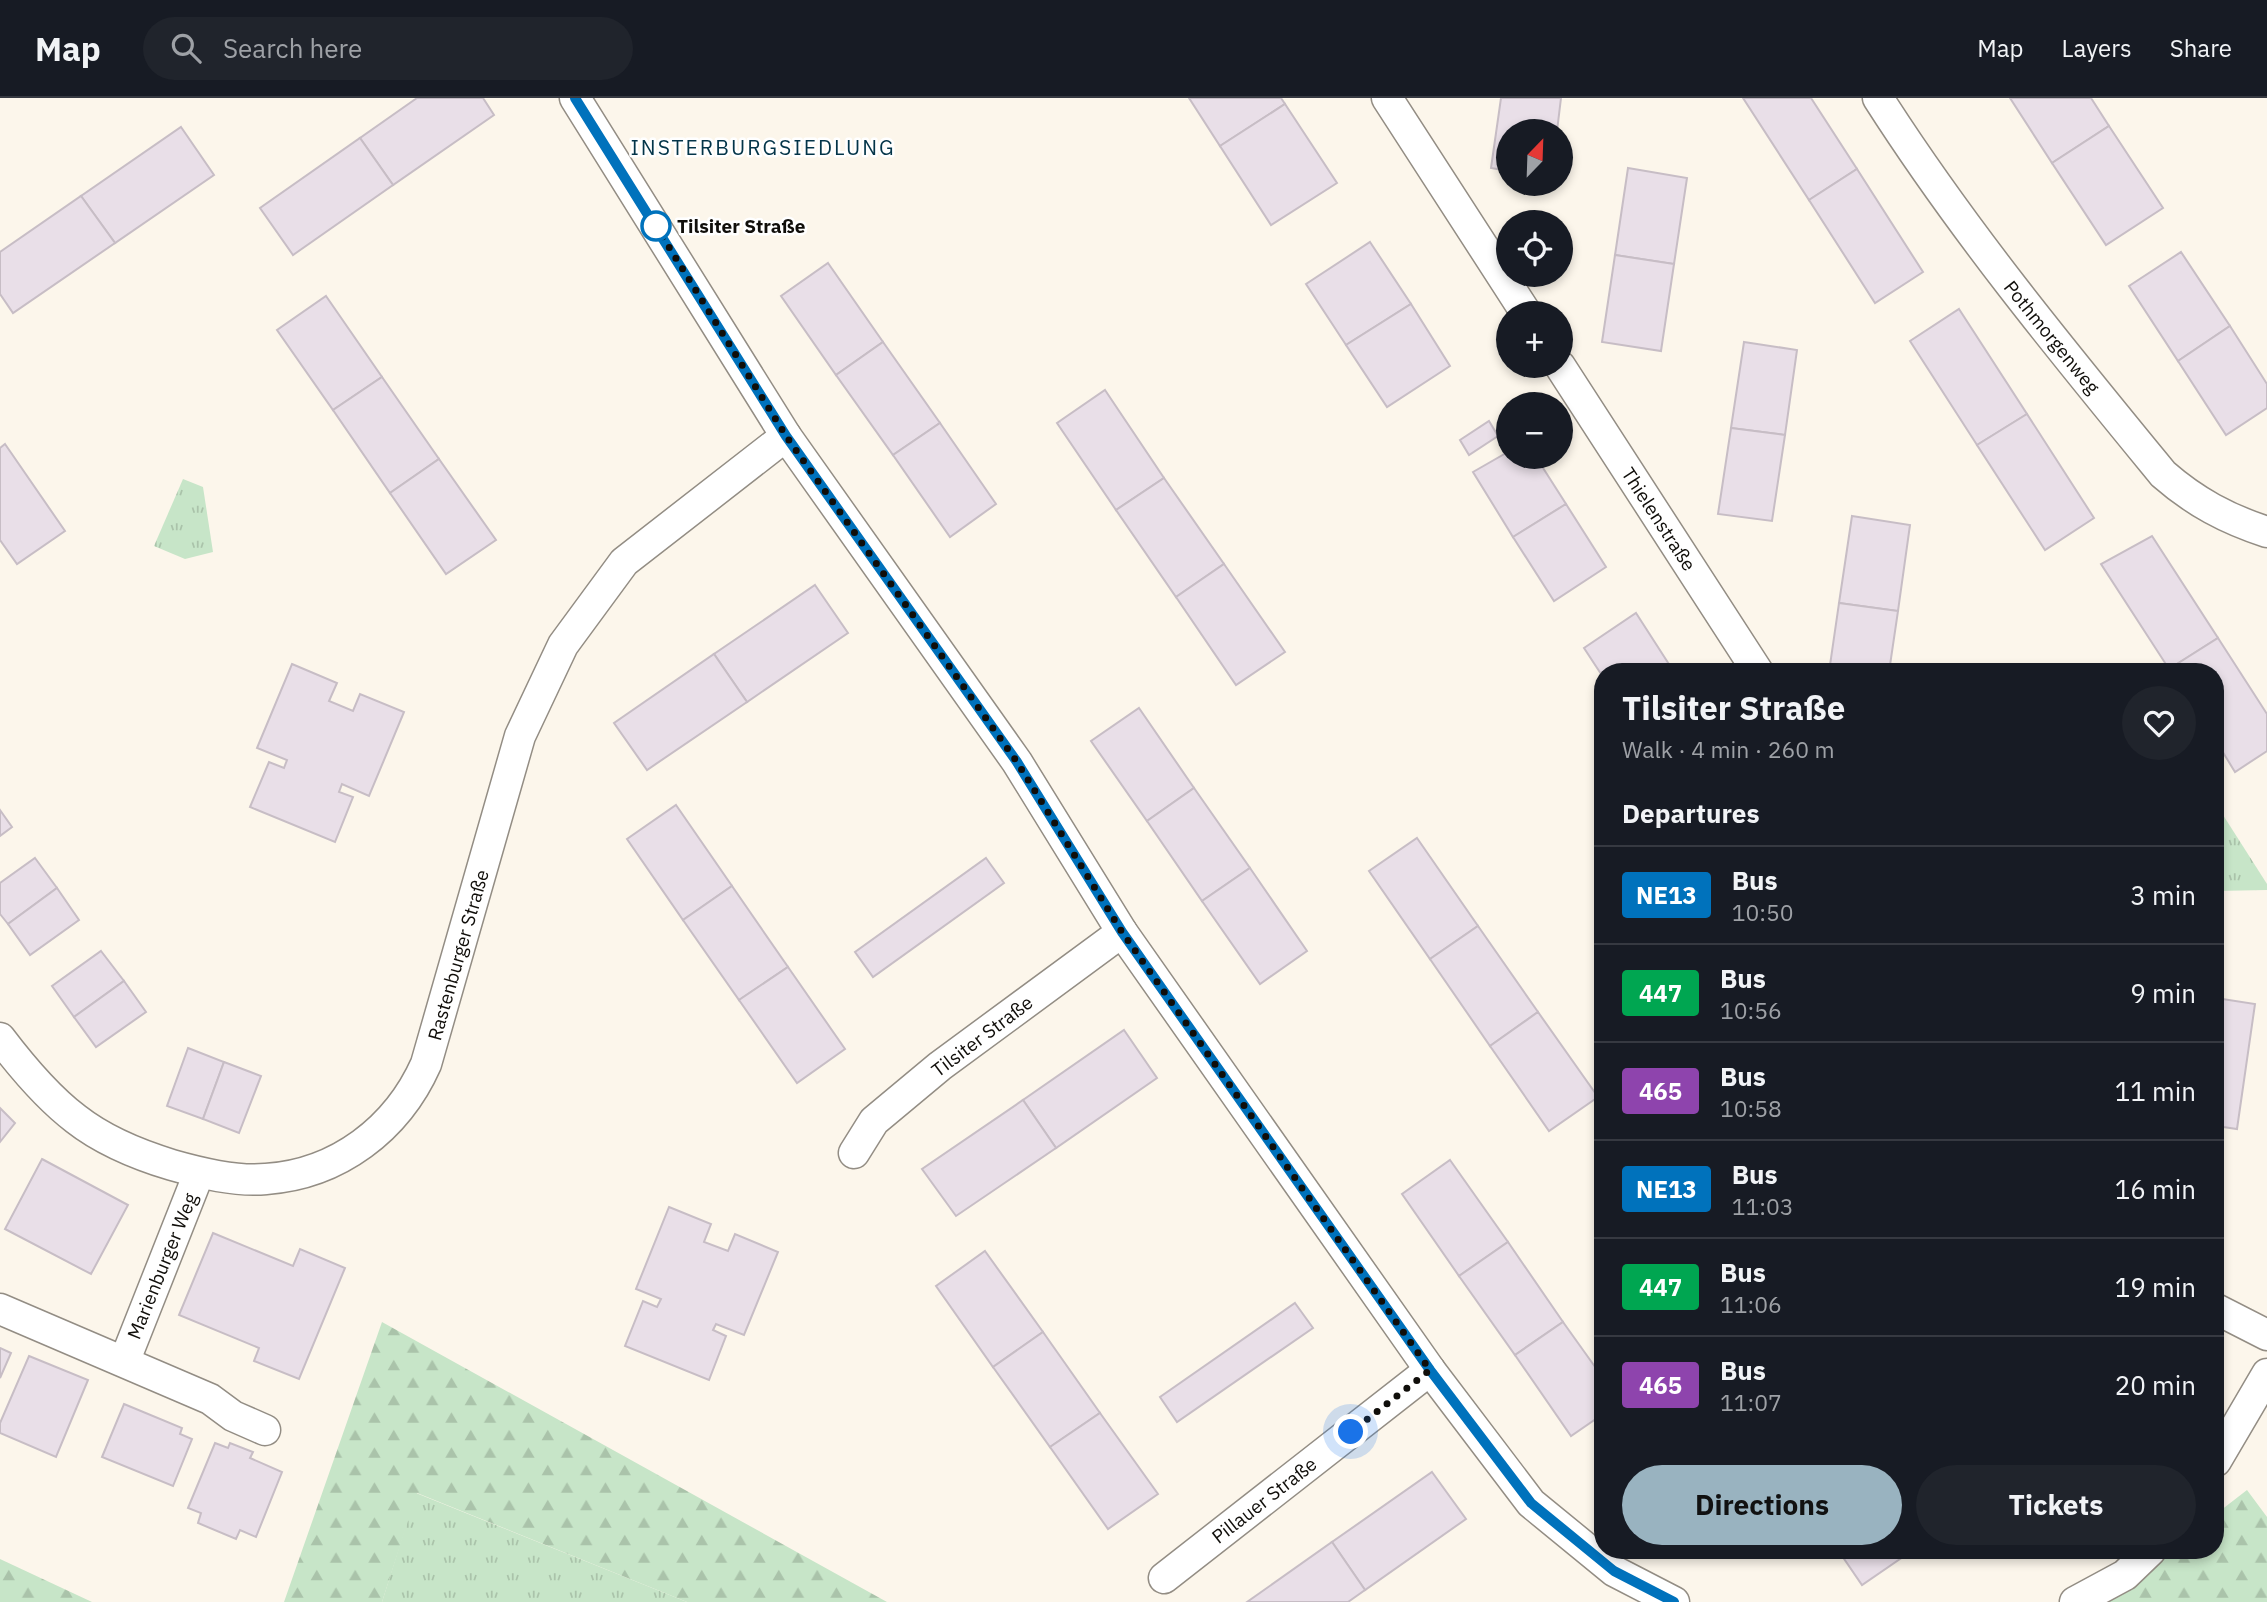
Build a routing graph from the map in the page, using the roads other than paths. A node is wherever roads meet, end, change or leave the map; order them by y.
1 (575, 98) edge
2 (1387, 98) edge
3 (1878, 98) edge
4 (1518, 301) edge
5 (1568, 378) edge
6 (786, 436) junction
7 (2267, 532) edge
8 (1752, 663) edge
9 (1122, 932) junction
10 (0, 1038) edge
11 (854, 1153) dead end
12 (199, 1172) junction
13 (0, 1309) edge
14 (2224, 1313) edge
15 (2267, 1335) edge
16 (125, 1360) junction
17 (1430, 1370) junction
18 (2267, 1374) edge
19 (265, 1430) dead end
20 (2224, 1447) edge
21 (1594, 1555) edge
22 (1599, 1559) edge
23 (2142, 1559) edge
24 (1164, 1578) dead end
25 (1674, 1602) edge
26 (2075, 1602) edge

1 - 6 street
2 - 4 street
3 - 7 street, Pothmorgenweg
5 - 8 street, Thielenstraße
6 - 9 street
6 - 12 street, Rastenburger Straße
9 - 11 street, Tilsiter Straße
9 - 17 street
10 - 12 street, Rastenburger Straße
12 - 16 street, Marienburger Weg
13 - 16 street, Marienburger Weg
14 - 15 street
16 - 19 street, Marienburger Weg
17 - 21 street
17 - 24 street, Pillauer Straße
18 - 20 street
22 - 25 street
23 - 26 street

